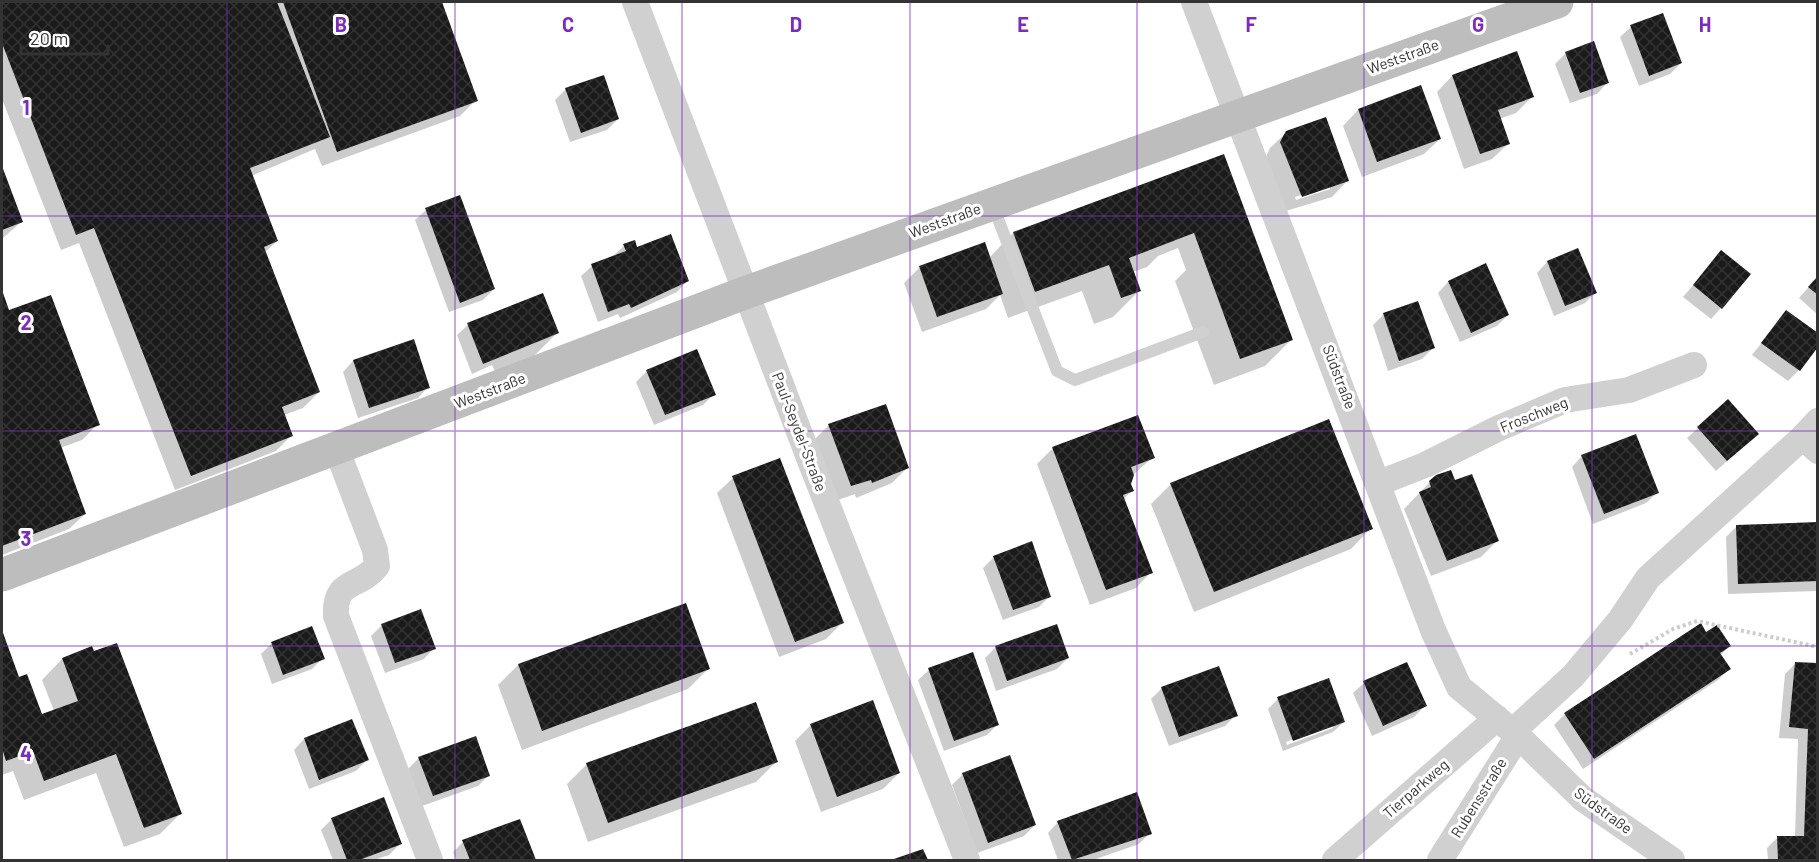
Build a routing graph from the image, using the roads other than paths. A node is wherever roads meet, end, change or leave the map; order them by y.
1 (635, 2) edge
2 (1194, 2) edge
3 (1557, 2) edge
4 (1239, 116) junction
5 (993, 205) junction
6 (747, 292) junction
7 (1203, 332) dead end
8 (1694, 365) dead end
9 (1813, 436) edge
10 (338, 450) junction
11 (1379, 483) junction
12 (2, 575) edge
13 (1509, 728) junction
14 (430, 861) edge
15 (967, 861) edge
16 (1335, 861) edge
17 (1440, 861) edge
18 (1672, 861) edge

1 - 6 street, Paul-Seydel-Straße
2 - 4 street, Südstraße
3 - 4 main road, Weststraße
4 - 5 main road, Weststraße
4 - 11 street, Südstraße
5 - 6 main road, Weststraße
5 - 7 lane
6 - 10 main road, Weststraße
6 - 15 street, Paul-Seydel-Straße
8 - 11 street, Froschweg
9 - 13 street
10 - 12 main road, Weststraße
10 - 14 street
11 - 13 street, Südstraße
13 - 16 street, Tierparkweg
13 - 17 street, Rubensstraße
13 - 18 street, Südstraße

